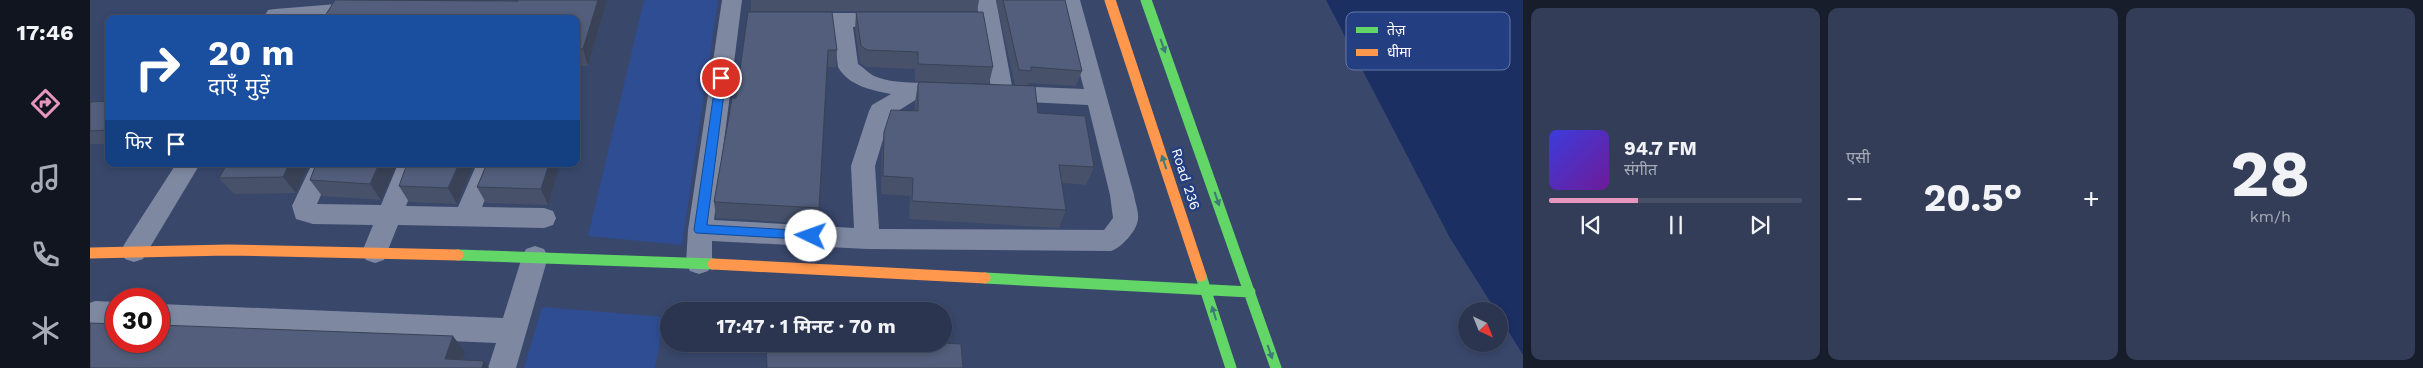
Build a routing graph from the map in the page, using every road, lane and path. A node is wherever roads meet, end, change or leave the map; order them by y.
1 (986, 0) edge
2 (1070, 0) edge
3 (1110, 0) edge
4 (1146, 0) edge
5 (343, 3) edge
6 (378, 8) edge
7 (273, 11) edge
8 (792, 13) edge
9 (736, 14) edge
10 (842, 20) junction
11 (911, 20) edge
12 (913, 90) junction
13 (987, 93) junction
14 (1097, 98) junction
15 (186, 167) edge
16 (409, 167) edge
17 (318, 174) edge
18 (483, 174) edge
19 (390, 216) junction
20 (466, 217) junction
21 (544, 218) dead end
22 (700, 230) junction
23 (867, 239) junction
24 (134, 251) junction
25 (375, 252) junction
26 (90, 253) edge
27 (535, 257) junction
28 (699, 263) junction
29 (1207, 291) junction
30 (1250, 292) junction
31 (105, 313) edge
32 (170, 316) edge
33 (90, 320) edge
34 (513, 330) junction
35 (502, 368) edge
36 (1230, 368) edge
37 (1276, 368) edge

1 - 13 street
2 - 14 street
29 -> 3 street, Road 236
4 -> 30 street
5 - 6 street
5 - 7 street
8 - 10 street
9 - 22 street
10 - 11 street
10 - 12 street
12 - 13 street
12 - 23 street
13 - 14 street
14 - 23 street
15 - 24 street
16 - 19 street
17 - 19 street
18 - 20 street
19 - 20 street
19 - 25 street
20 - 21 street
22 - 23 street
22 - 28 street
24 - 25 street
24 - 26 street
25 - 27 street
27 - 28 street
27 - 34 street
28 - 29 street
29 - 30 street
36 -> 29 street, Road 236
30 -> 37 street
31 - 33 street
32 - 34 street
34 - 35 street

